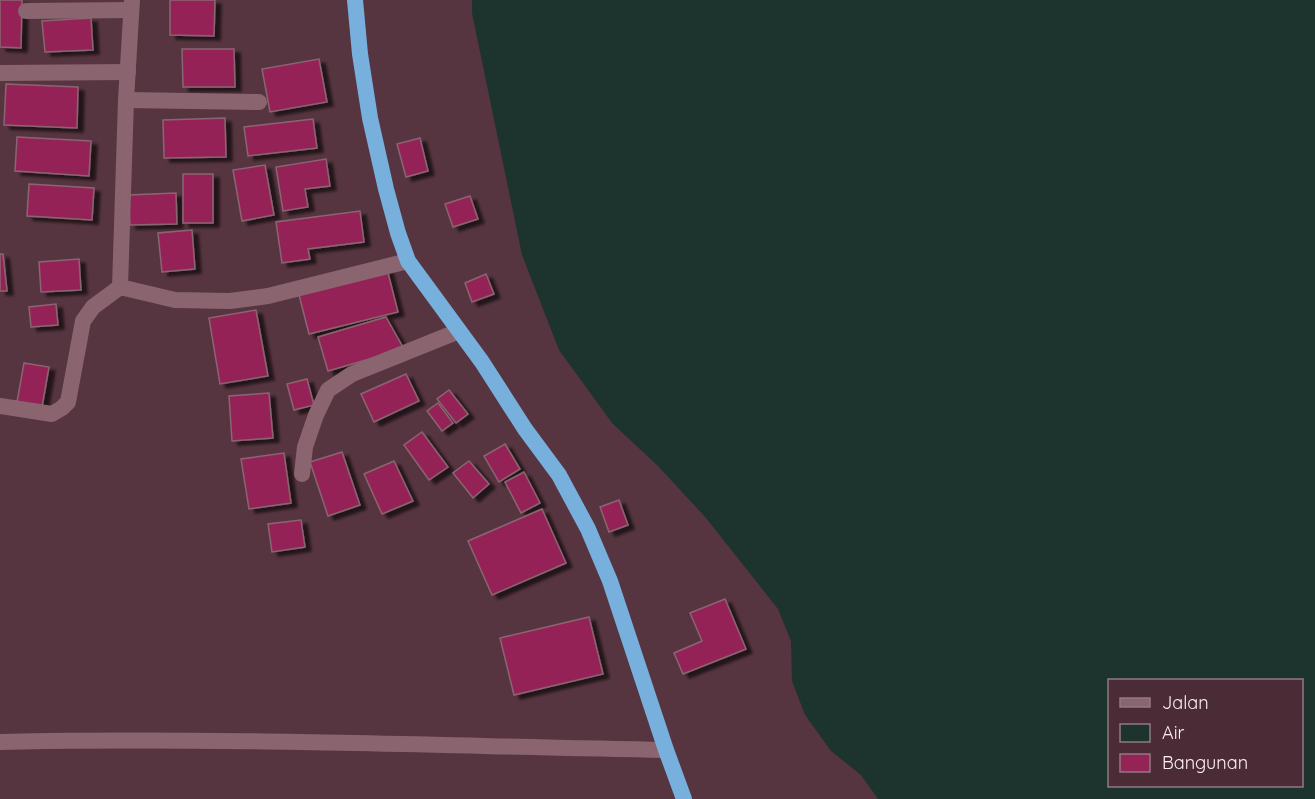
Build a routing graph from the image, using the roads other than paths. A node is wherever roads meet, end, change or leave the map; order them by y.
1 (354, 0) edge
2 (132, 5) edge
3 (26, 11) dead end
4 (128, 72) junction
5 (0, 73) edge
6 (126, 100) junction
7 (259, 102) dead end
8 (408, 261) junction
9 (120, 287) junction
10 (459, 331) junction
11 (0, 406) edge
12 (302, 474) dead end
13 (0, 742) edge
14 (666, 750) junction
15 (684, 799) edge

1 - 8 highway
2 - 3 street
2 - 4 street
4 - 5 street
4 - 6 street
6 - 7 street
6 - 9 street
8 - 9 street
8 - 10 highway
9 - 11 street
10 - 12 street
10 - 14 highway
13 - 14 street
14 - 15 highway

